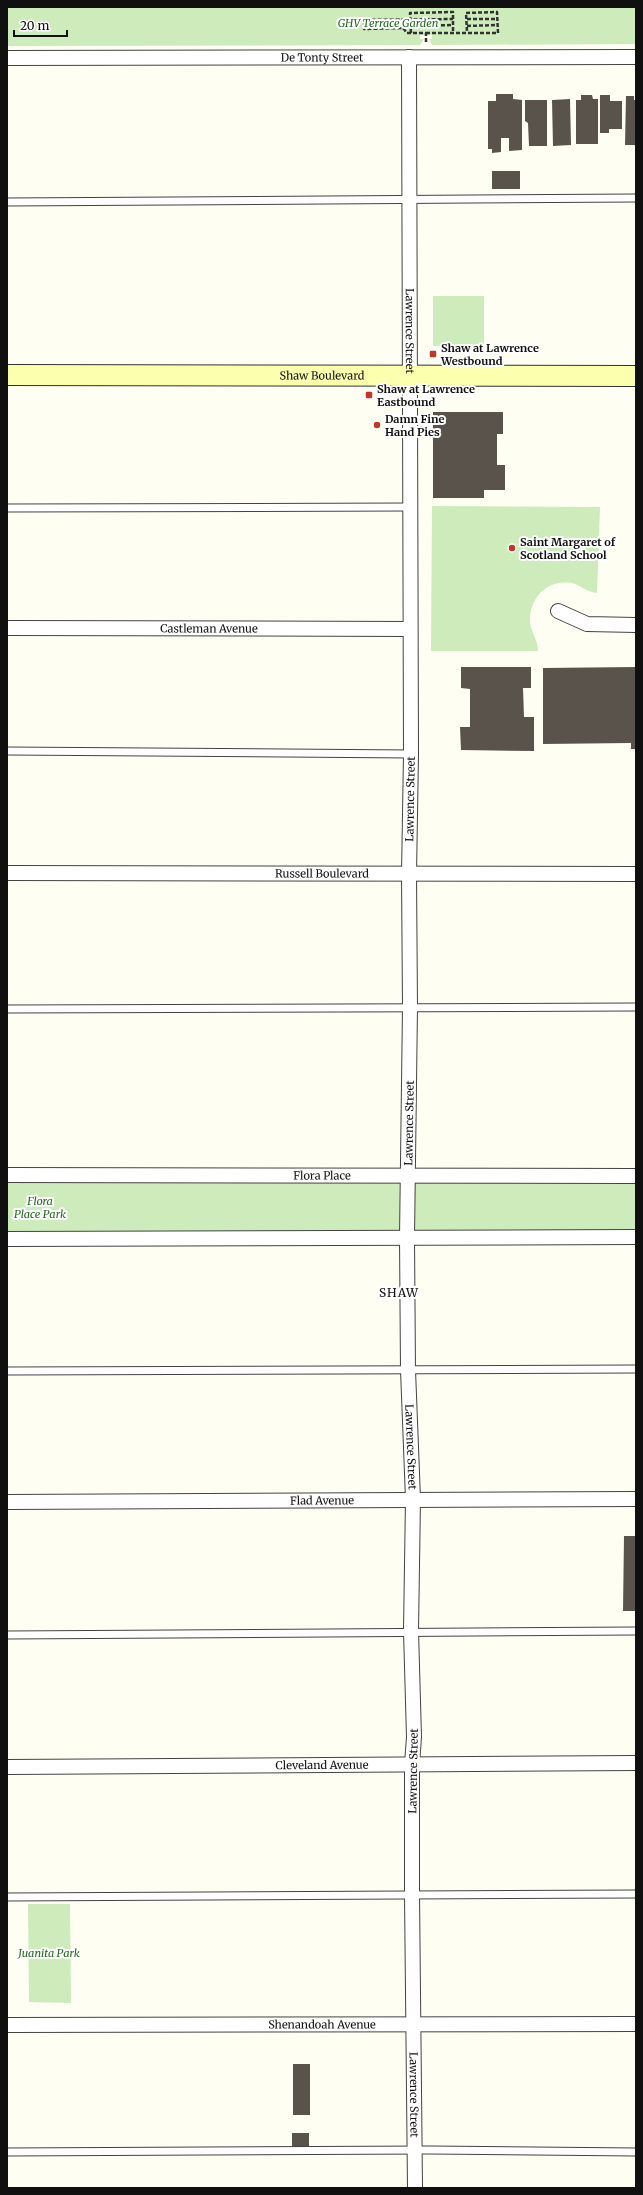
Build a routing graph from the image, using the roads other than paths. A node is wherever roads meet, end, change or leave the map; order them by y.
1 (409, 57) junction
2 (636, 57) edge
3 (7, 58) edge
4 (636, 198) edge
5 (410, 199) junction
6 (7, 202) edge
7 (410, 374) junction
8 (7, 375) edge
9 (636, 376) edge
10 (410, 507) junction
11 (7, 508) edge
12 (558, 611) dead end
13 (636, 625) edge
14 (7, 628) edge
15 (410, 629) junction
16 (7, 751) edge
17 (411, 754) junction
18 (7, 874) edge
19 (636, 874) edge
20 (409, 875) junction
21 (410, 1007) junction
22 (636, 1007) edge
23 (7, 1009) edge
24 (408, 1174) junction
25 (7, 1175) edge
26 (636, 1176) edge
27 (636, 1237) edge
28 (407, 1238) junction
29 (7, 1239) edge
30 (636, 1369) edge
31 (408, 1370) junction
32 (7, 1371) edge
33 (413, 1499) junction
34 (636, 1499) edge
35 (7, 1502) edge
36 (411, 1631) junction
37 (636, 1631) edge
38 (7, 1635) edge
39 (636, 1763) edge
40 (412, 1764) junction
41 (7, 1767) edge
42 (636, 1894) edge
43 (412, 1895) junction
44 (7, 1897) edge
45 (636, 2024) edge
46 (414, 2025) junction
47 (7, 2026) edge
48 (415, 2150) junction
49 (7, 2152) edge
50 (636, 2152) edge
51 (416, 2188) edge

1 - 2 street, De Tonty Street
1 - 3 street, De Tonty Street
1 - 5 street, Lawrence Street
4 - 5 lane
5 - 6 lane
5 - 7 street, Lawrence Street
7 - 8 street, Shaw Boulevard
7 - 9 street, Shaw Boulevard
7 - 10 street, Lawrence Street
10 - 11 lane
10 - 15 street, Lawrence Street
12 - 13 street
14 - 15 street, Castleman Avenue
15 - 17 street, Lawrence Street
16 - 17 lane
17 - 20 street, Lawrence Street
18 - 20 street, Russell Boulevard
19 - 20 street, Russell Boulevard
20 - 21 street, Lawrence Street
21 - 22 lane
21 - 23 lane
21 - 24 street, Lawrence Street
24 - 25 street, Flora Place
24 - 26 street, Flora Place
24 - 28 street, Lawrence Street
27 - 28 street
28 - 29 street
28 - 31 street, Lawrence Street
30 - 31 lane
31 - 32 lane
31 - 33 street, Lawrence Street
33 - 34 street, Flad Avenue
33 - 35 street, Flad Avenue
33 - 36 street, Lawrence Street
36 - 37 lane
36 - 38 lane
36 - 40 street, Lawrence Street
39 - 40 street, Cleveland Avenue
40 - 41 street, Cleveland Avenue
40 - 43 street, Lawrence Street
42 - 43 lane
43 - 44 lane
43 - 46 street, Lawrence Street
45 - 46 street, Shenandoah Avenue
46 - 47 street, Shenandoah Avenue
46 - 48 street, Lawrence Street
48 - 49 lane
48 - 50 lane
48 - 51 street, Lawrence Street

